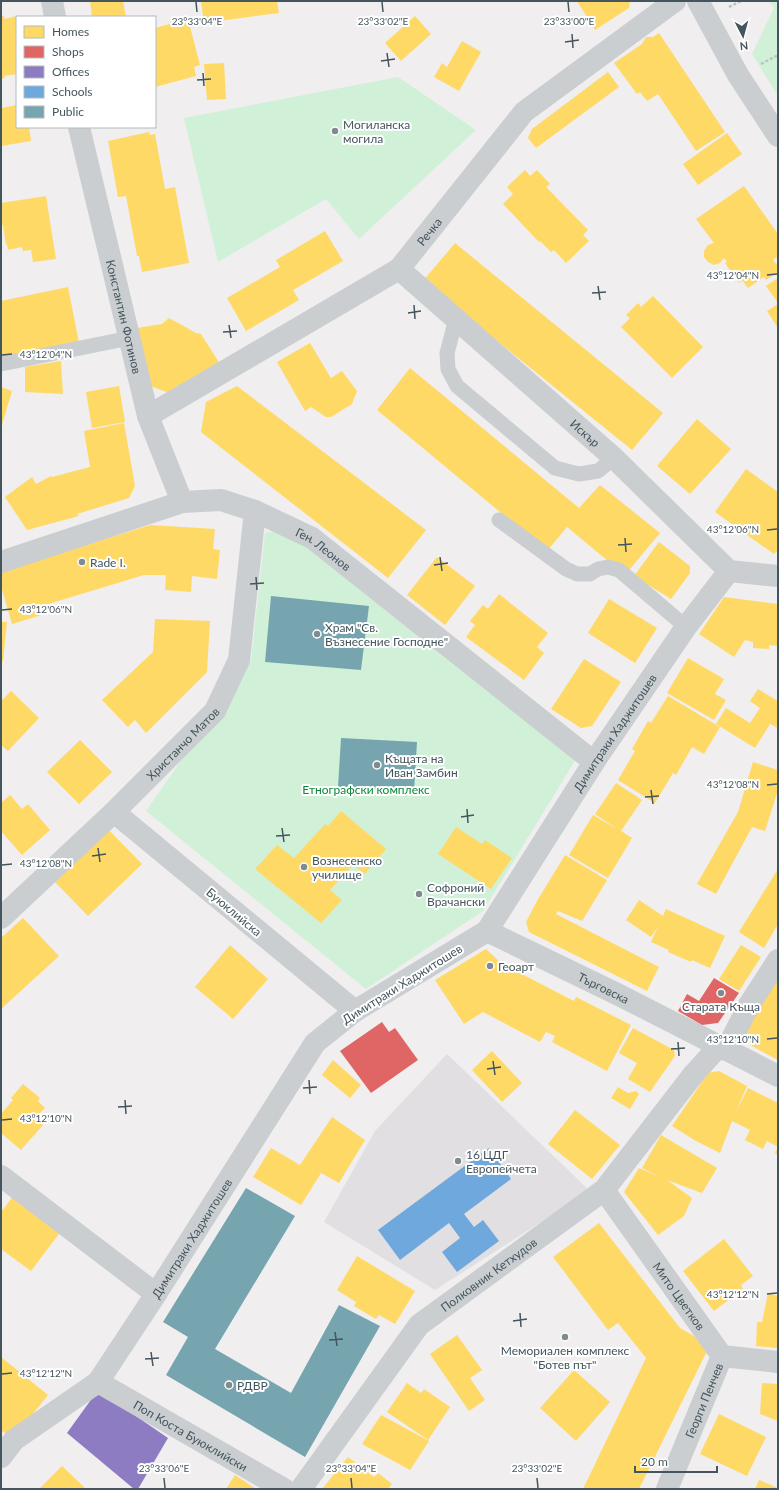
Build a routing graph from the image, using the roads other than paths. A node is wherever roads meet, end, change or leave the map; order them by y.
1 (52, 1) edge
2 (675, 1) edge
3 (698, 1) edge
4 (55, 16) edge
5 (80, 128) edge
6 (778, 136) edge
7 (399, 269) junction
8 (456, 319) junction
9 (130, 338) junction
10 (1, 364) edge
11 (148, 416) junction
12 (614, 458) junction
13 (182, 502) junction
14 (255, 511) junction
15 (499, 520) dead end
16 (1, 562) edge
17 (729, 571) junction
18 (778, 576) edge
19 (686, 627) junction
20 (594, 762) junction
21 (114, 812) junction
22 (1, 918) edge
23 (487, 931) junction
24 (778, 960) edge
25 (355, 1011) junction
26 (722, 1048) junction
27 (778, 1076) edge
28 (1, 1176) edge
29 (604, 1190) junction
30 (156, 1294) junction
31 (722, 1356) junction
32 (778, 1362) edge
33 (98, 1382) junction
34 (5, 1443) edge
35 (284, 1489) edge
36 (301, 1489) edge
37 (667, 1489) edge

1 - 4 street
2 - 7 street, Речка
3 - 6 street
5 - 9 street, Константин Фотинов
7 - 8 street, Искър
7 - 11 street, Речка
8 - 12 street, Искър
8 - 12 lane
9 - 10 lane
9 - 11 street, Константин Фотинов
11 - 13 street, Константин Фотинов
12 - 17 street, Искър
13 - 14 street, Ген. Леонов
13 - 16 street, Ген. Леонов
14 - 20 street, Ген. Леонов
14 - 21 street, Христанчо Матов
15 - 19 lane
17 - 18 street
17 - 19 street, Димитраки Хаджитошев
19 - 20 street, Димитраки Хаджитошев
20 - 23 street, Димитраки Хаджитошев
21 - 22 street, Христанчо Матов
21 - 25 street, Буюклийска
23 - 25 street, Димитраки Хаджитошев
23 - 26 street, Търговска
24 - 26 street
25 - 30 street, Димитраки Хаджитошев
26 - 27 street, Търговска
26 - 29 street, Полковник Кетхудов
28 - 30 street
29 - 31 street, Мито Цветков
29 - 36 street, Полковник Кетхудов
30 - 33 street, Димитраки Хаджитошев
31 - 32 street
31 - 37 street, Георги Пенчев
33 - 34 street, Димитраки Хаджитошев
33 - 35 street, Поп Коста Буюклийски

